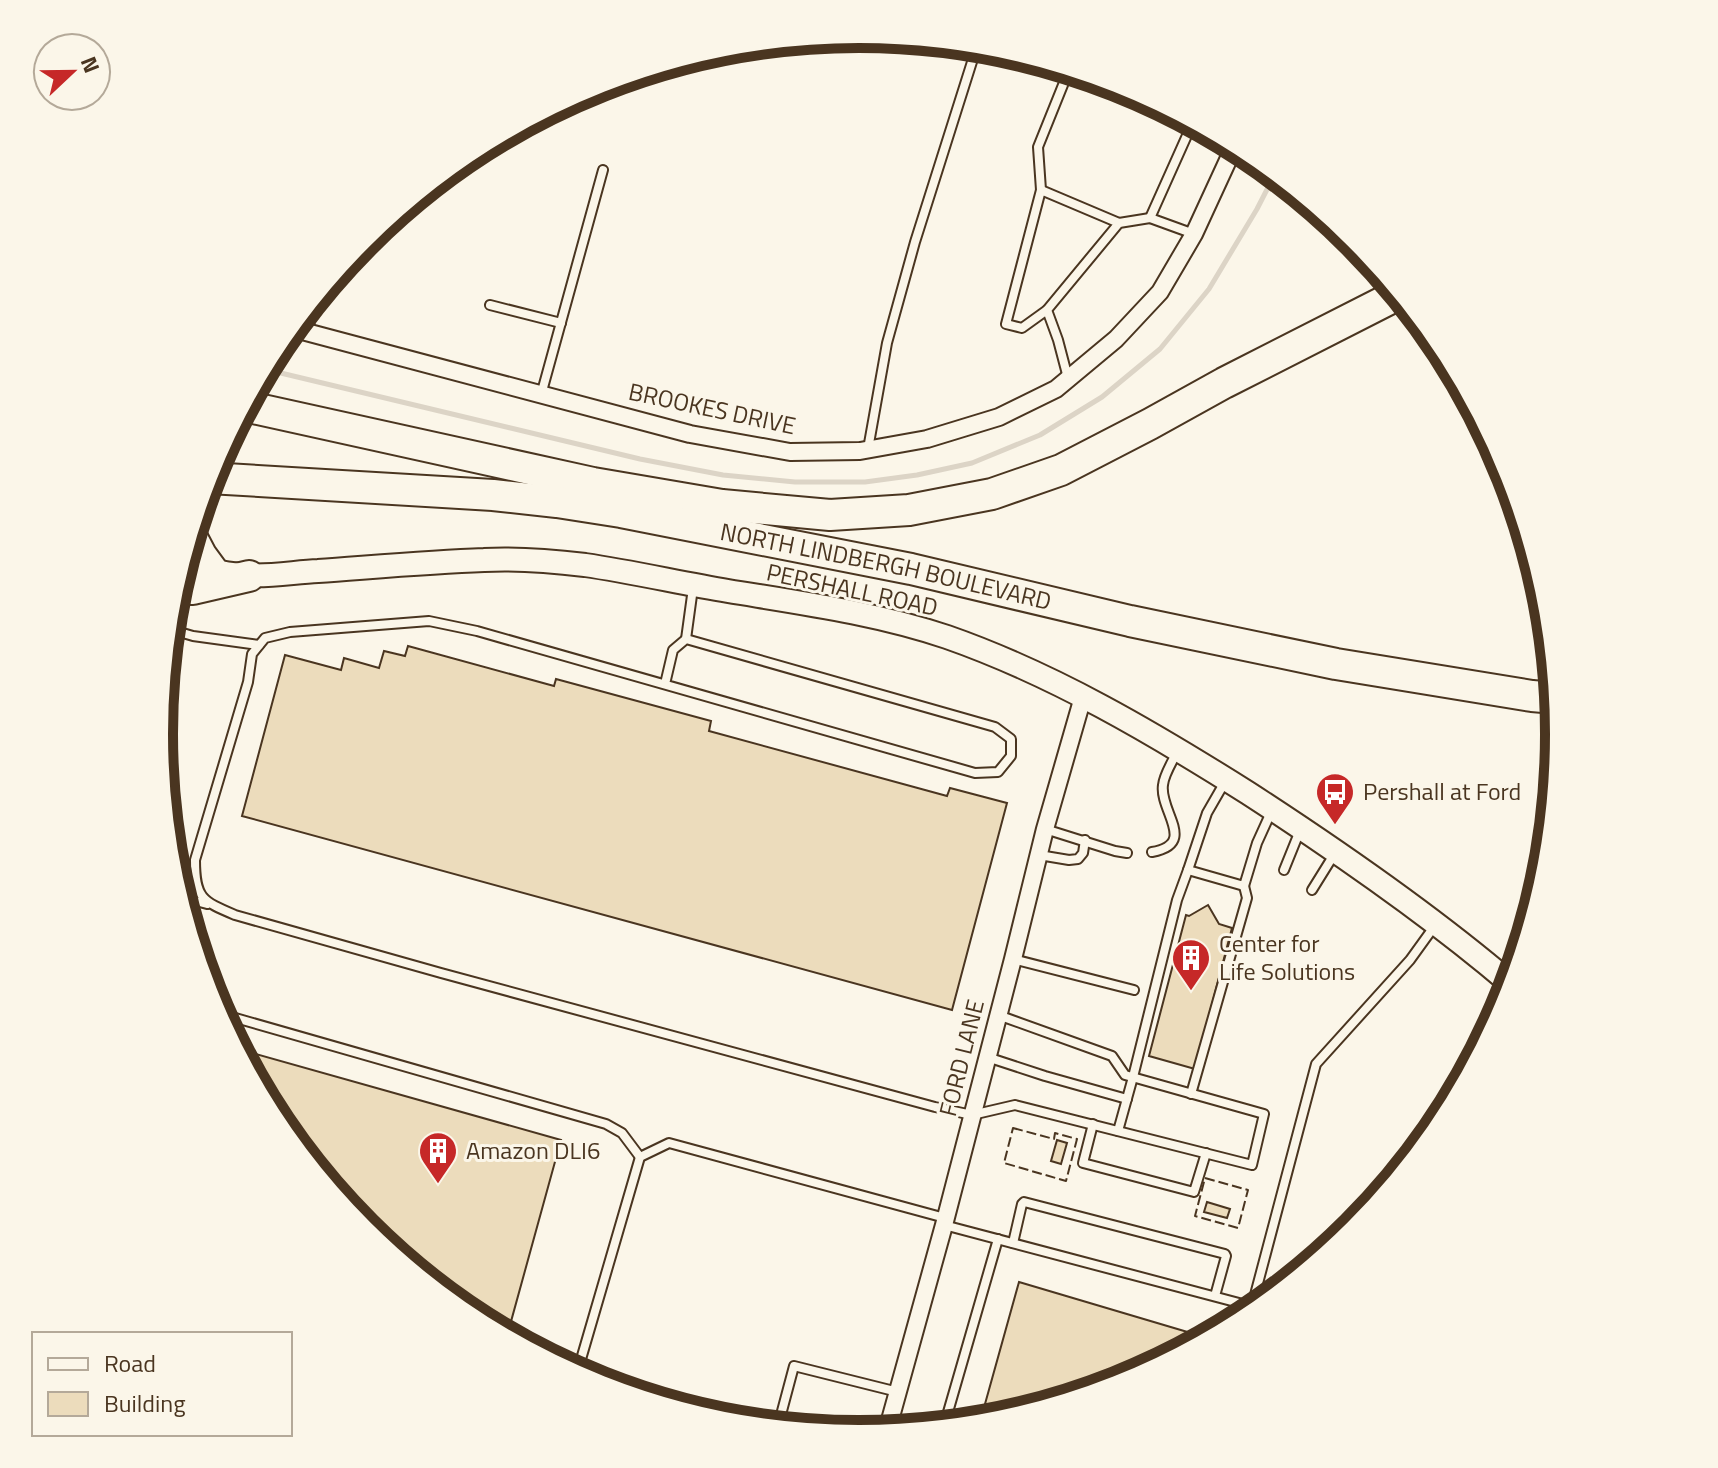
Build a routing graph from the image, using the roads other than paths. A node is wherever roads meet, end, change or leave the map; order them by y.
1 (973, 58) edge
2 (1065, 80) edge
3 (1188, 133) edge
4 (1229, 157) edge
5 (603, 170) dead end
6 (1041, 190) junction
7 (1150, 218) junction
8 (1119, 223) junction
9 (1194, 234) junction
10 (1389, 299) edge
11 (490, 305) dead end
12 (1047, 310) junction
13 (561, 323) junction
14 (309, 324) edge
15 (304, 332) edge
16 (308, 333) junction
17 (1068, 379) junction
18 (541, 395) junction
19 (256, 409) edge
20 (868, 450) junction
21 (222, 479) edge
22 (241, 480) junction
23 (217, 492) edge
24 (198, 549) edge
25 (194, 563) edge
26 (212, 570) junction
27 (249, 576) junction
28 (693, 584) junction
29 (189, 588) edge
30 (181, 632) edge
31 (686, 639) junction
32 (259, 645) junction
33 (665, 684) junction
34 (1083, 697) junction
35 (1544, 697) edge
36 (1179, 750) junction
37 (1226, 780) junction
38 (1272, 809) junction
39 (1301, 827) junction
40 (1045, 829) junction
41 (1085, 840) junction
42 (1152, 852) dead end
43 (1336, 852) junction
44 (1127, 853) dead end
45 (1038, 855) junction
46 (1188, 870) junction
47 (1284, 870) dead end
48 (1244, 886) junction
49 (1312, 890) dead end
50 (193, 900) edge
51 (208, 904) junction
52 (1436, 924) junction
53 (1013, 959) junction
54 (1501, 976) edge
55 (1134, 990) dead end
56 (997, 1015) junction
57 (235, 1018) edge
58 (987, 1057) junction
59 (1133, 1077) junction
60 (1191, 1094) junction
61 (1127, 1099) junction
62 (972, 1115) junction
63 (1093, 1124) junction
64 (1118, 1131) junction
65 (1206, 1153) junction
66 (640, 1157) junction
67 (944, 1222) junction
68 (998, 1239) junction
69 (1013, 1243) junction
70 (1259, 1291) edge
71 (1215, 1296) junction
72 (1241, 1303) edge
73 (581, 1361) edge
74 (898, 1392) junction
75 (947, 1414) edge
76 (781, 1415) edge
77 (890, 1419) edge

1 - 20 lane
2 - 6 lane
3 - 7 lane
4 - 9 street, BROOKES DRIVE
5 - 13 lane
6 - 8 lane
6 - 12 lane
7 - 8 lane
7 - 9 lane
8 - 12 lane
9 - 17 street, BROOKES DRIVE
10 - 19 highway, NORTH LINDBERGH BOULEVARD
11 - 13 lane
12 - 17 lane
13 - 18 lane
14 - 16 lane
15 - 16 street, BROOKES DRIVE
16 - 18 street, BROOKES DRIVE
17 - 20 street, BROOKES DRIVE
18 - 20 street, BROOKES DRIVE
21 - 22 highway, NORTH LINDBERGH BOULEVARD
22 - 23 highway
22 - 35 highway, NORTH LINDBERGH BOULEVARD
24 - 26 highway
25 - 26 street, PERSHALL ROAD
26 - 27 street, PERSHALL ROAD
27 - 28 street, PERSHALL ROAD
27 - 29 highway
28 - 31 lane
28 - 34 street, PERSHALL ROAD
30 - 32 lane
31 - 33 lane
31 - 33 lane
32 - 33 lane
32 - 51 lane
34 - 36 street, PERSHALL ROAD
34 - 40 street, FORD LANE
36 - 37 street, PERSHALL ROAD
36 - 42 lane
37 - 38 street, PERSHALL ROAD
37 - 46 lane
38 - 39 street, PERSHALL ROAD
38 - 48 lane
39 - 43 street, PERSHALL ROAD
39 - 47 lane
40 - 41 lane
40 - 45 street, FORD LANE
41 - 44 lane
41 - 45 lane
43 - 49 lane
43 - 52 street, PERSHALL ROAD
45 - 53 street, FORD LANE
46 - 48 lane
46 - 59 lane
48 - 60 lane
50 - 51 lane
51 - 62 lane
52 - 54 street, PERSHALL ROAD
52 - 70 lane
53 - 55 lane
53 - 56 street, FORD LANE
56 - 58 street, FORD LANE
56 - 59 lane
57 - 66 lane
58 - 61 lane
58 - 62 street, FORD LANE
59 - 60 lane
59 - 61 lane
60 - 65 lane
61 - 64 lane
62 - 63 lane
62 - 67 street, FORD LANE
63 - 64 lane
63 - 65 lane
64 - 65 lane
66 - 67 lane
66 - 73 lane
67 - 68 lane
67 - 74 street, FORD LANE
68 - 69 lane
68 - 75 lane
69 - 71 lane
69 - 71 lane
71 - 72 lane
74 - 76 lane
74 - 77 street, FORD LANE

